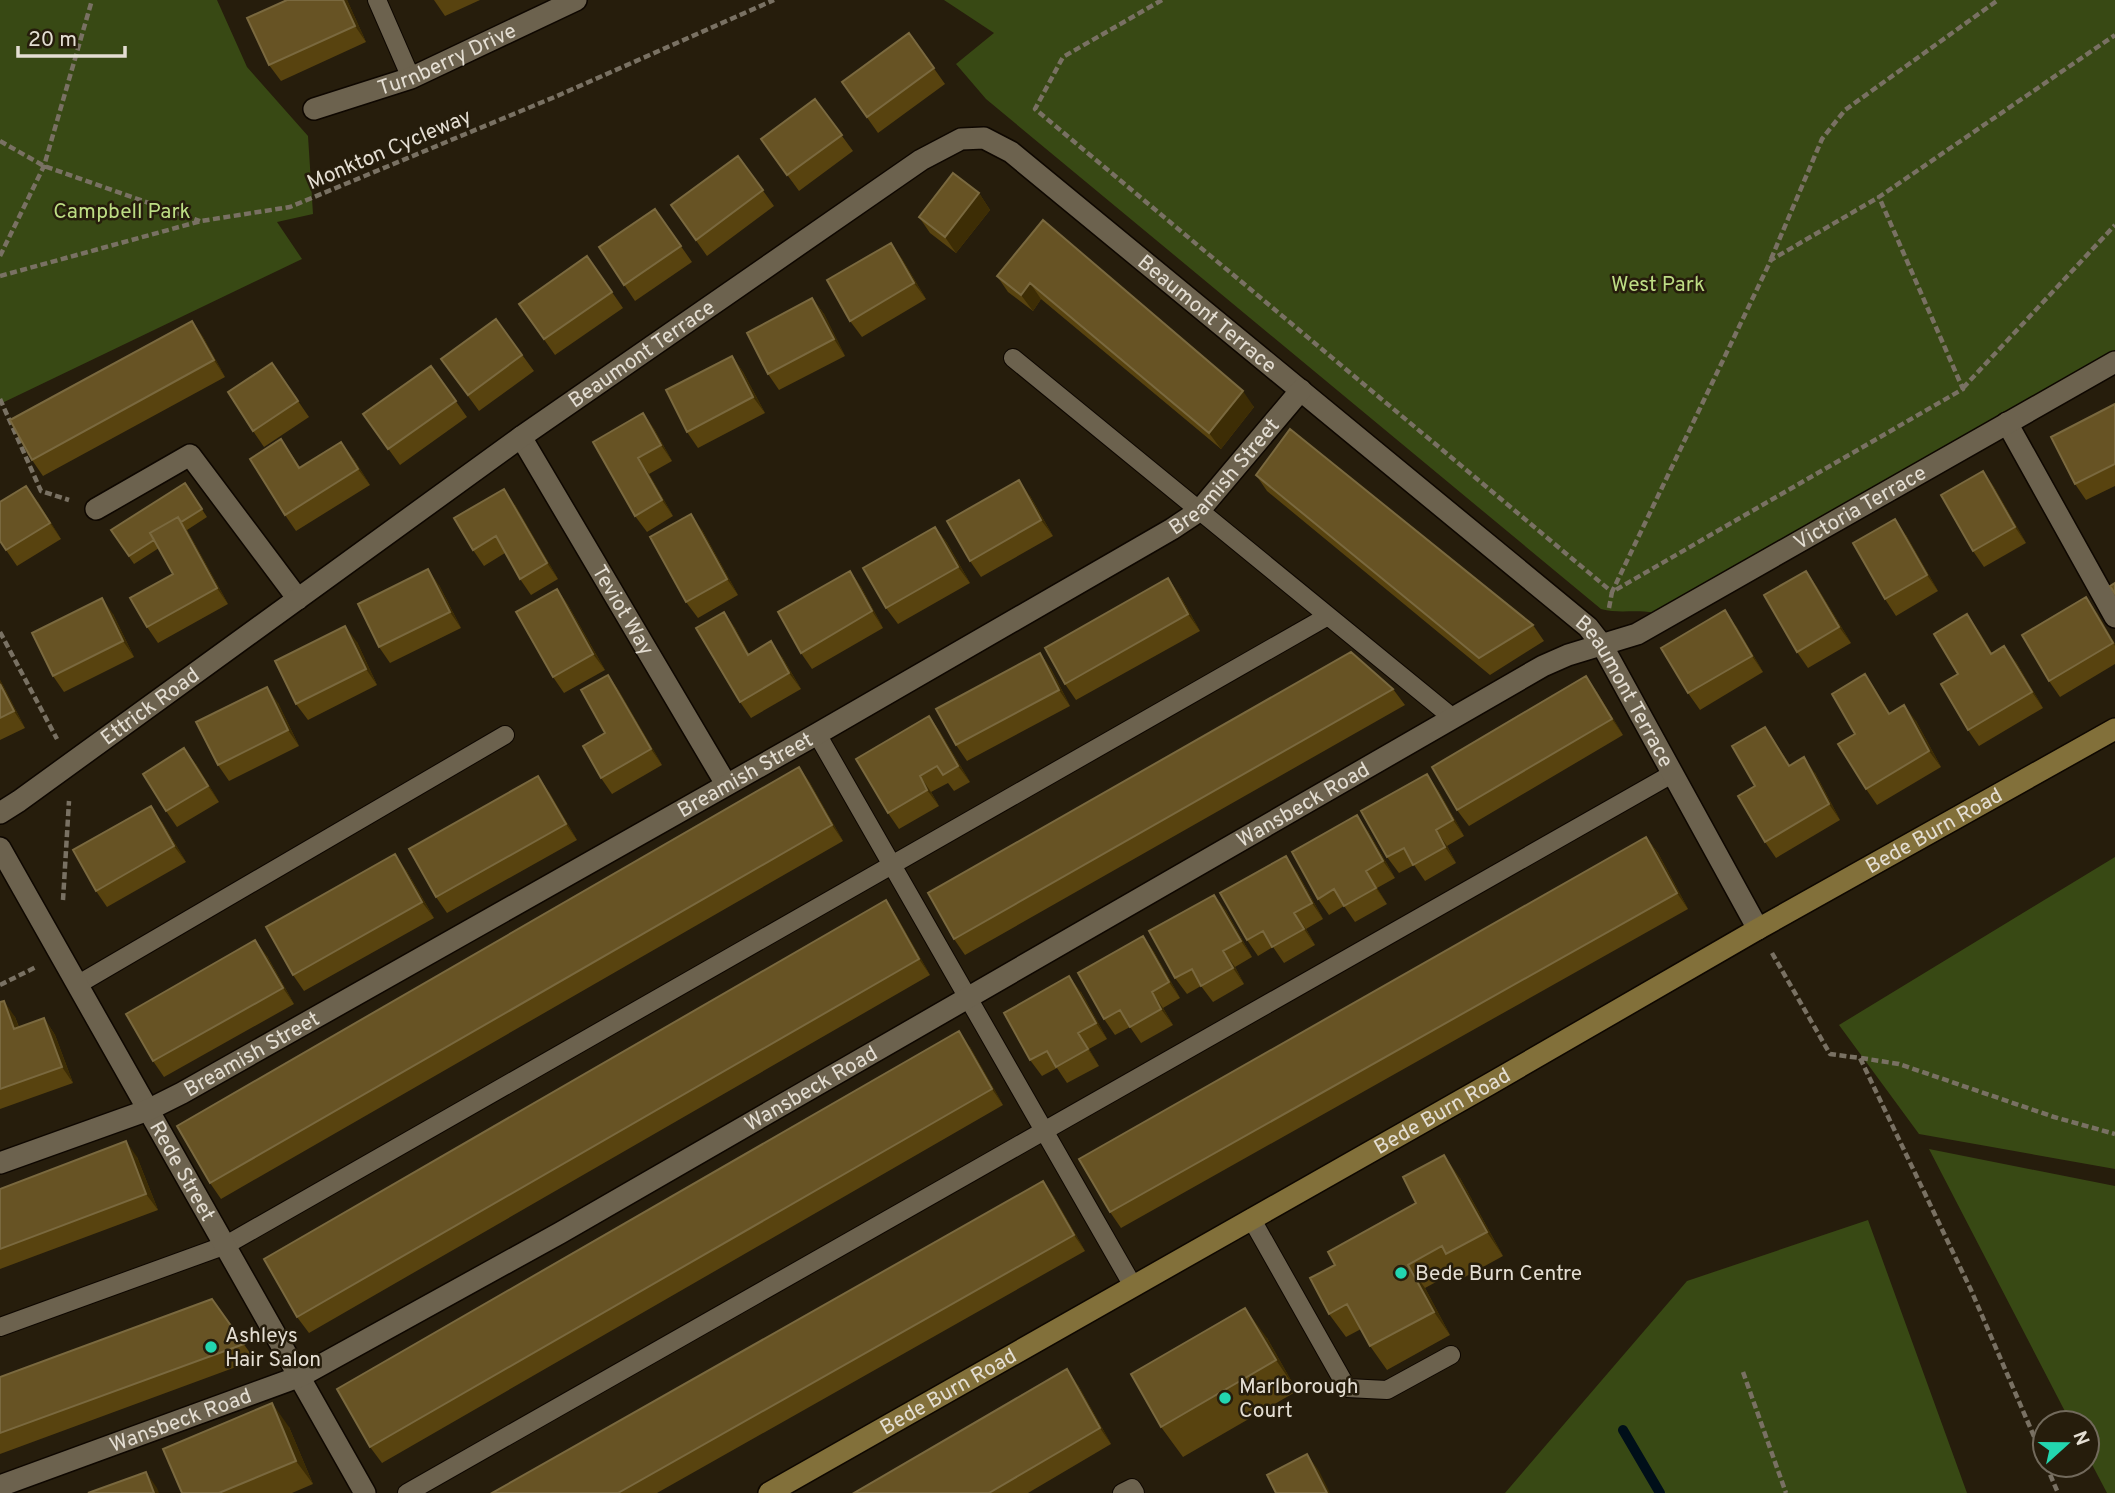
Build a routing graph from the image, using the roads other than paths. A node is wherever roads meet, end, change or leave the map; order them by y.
1 (377, 0) edge
2 (576, 0) edge
3 (411, 78) junction
4 (314, 109) dead end
5 (1013, 358) dead end
6 (2115, 362) edge
7 (1301, 390) junction
8 (2007, 423) junction
9 (521, 437) junction
10 (96, 509) road end
11 (1199, 511) junction
12 (298, 598) junction
13 (1328, 617) junction
14 (2115, 617) edge
15 (1602, 645) junction
16 (1453, 718) junction
17 (2115, 729) edge
18 (817, 734) junction
19 (505, 735) dead end
20 (1672, 774) junction
21 (726, 784) junction
22 (0, 813) edge
23 (0, 848) edge
24 (891, 864) junction
25 (1758, 929) junction
26 (78, 985) junction
27 (967, 999) junction
28 (148, 1110) junction
29 (1043, 1131) junction
30 (0, 1163) edge
31 (1251, 1218) junction
32 (226, 1245) junction
33 (1132, 1286) junction
34 (0, 1327) edge
35 (1451, 1355) dead end
36 (301, 1376) junction
37 (0, 1486) edge
38 (365, 1493) edge
39 (407, 1493) edge
40 (769, 1493) edge
41 (1122, 1493) edge
42 (1135, 1493) edge

1 - 3 lane
2 - 3 street, Turnberry Drive
3 - 4 street, Turnberry Drive
5 - 11 lane
6 - 8 street, Victoria Terrace
7 - 9 street, Beaumont Terrace
7 - 11 street, Breamish Street
7 - 15 street, Beaumont Terrace
8 - 14 street
8 - 15 street, Victoria Terrace
9 - 12 street, Ettrick Road
9 - 21 street, Teviot Way
10 - 12 street
11 - 13 lane
11 - 18 street, Breamish Street
12 - 22 street, Ettrick Road
13 - 16 lane
13 - 24 lane
15 - 16 street, Wansbeck Road
15 - 20 street, Beaumont Terrace
16 - 27 street, Wansbeck Road
17 - 25 main road, Bede Burn Road
18 - 21 street, Breamish Street
18 - 24 lane
19 - 26 lane
20 - 25 street, Beaumont Terrace
20 - 29 lane
21 - 28 street, Breamish Street
23 - 26 street, Rede Street
24 - 27 lane
24 - 32 lane
25 - 31 main road, Bede Burn Road
26 - 28 street, Rede Street
27 - 29 lane
27 - 36 street, Wansbeck Road
28 - 30 street, Breamish Street
28 - 32 street, Rede Street
29 - 33 lane
29 - 39 lane
31 - 33 main road, Bede Burn Road
31 - 35 lane
32 - 34 lane
32 - 36 street, Rede Street
33 - 40 main road, Bede Burn Road
36 - 37 street, Wansbeck Road
36 - 38 street, Rede Street
41 - 42 lane

